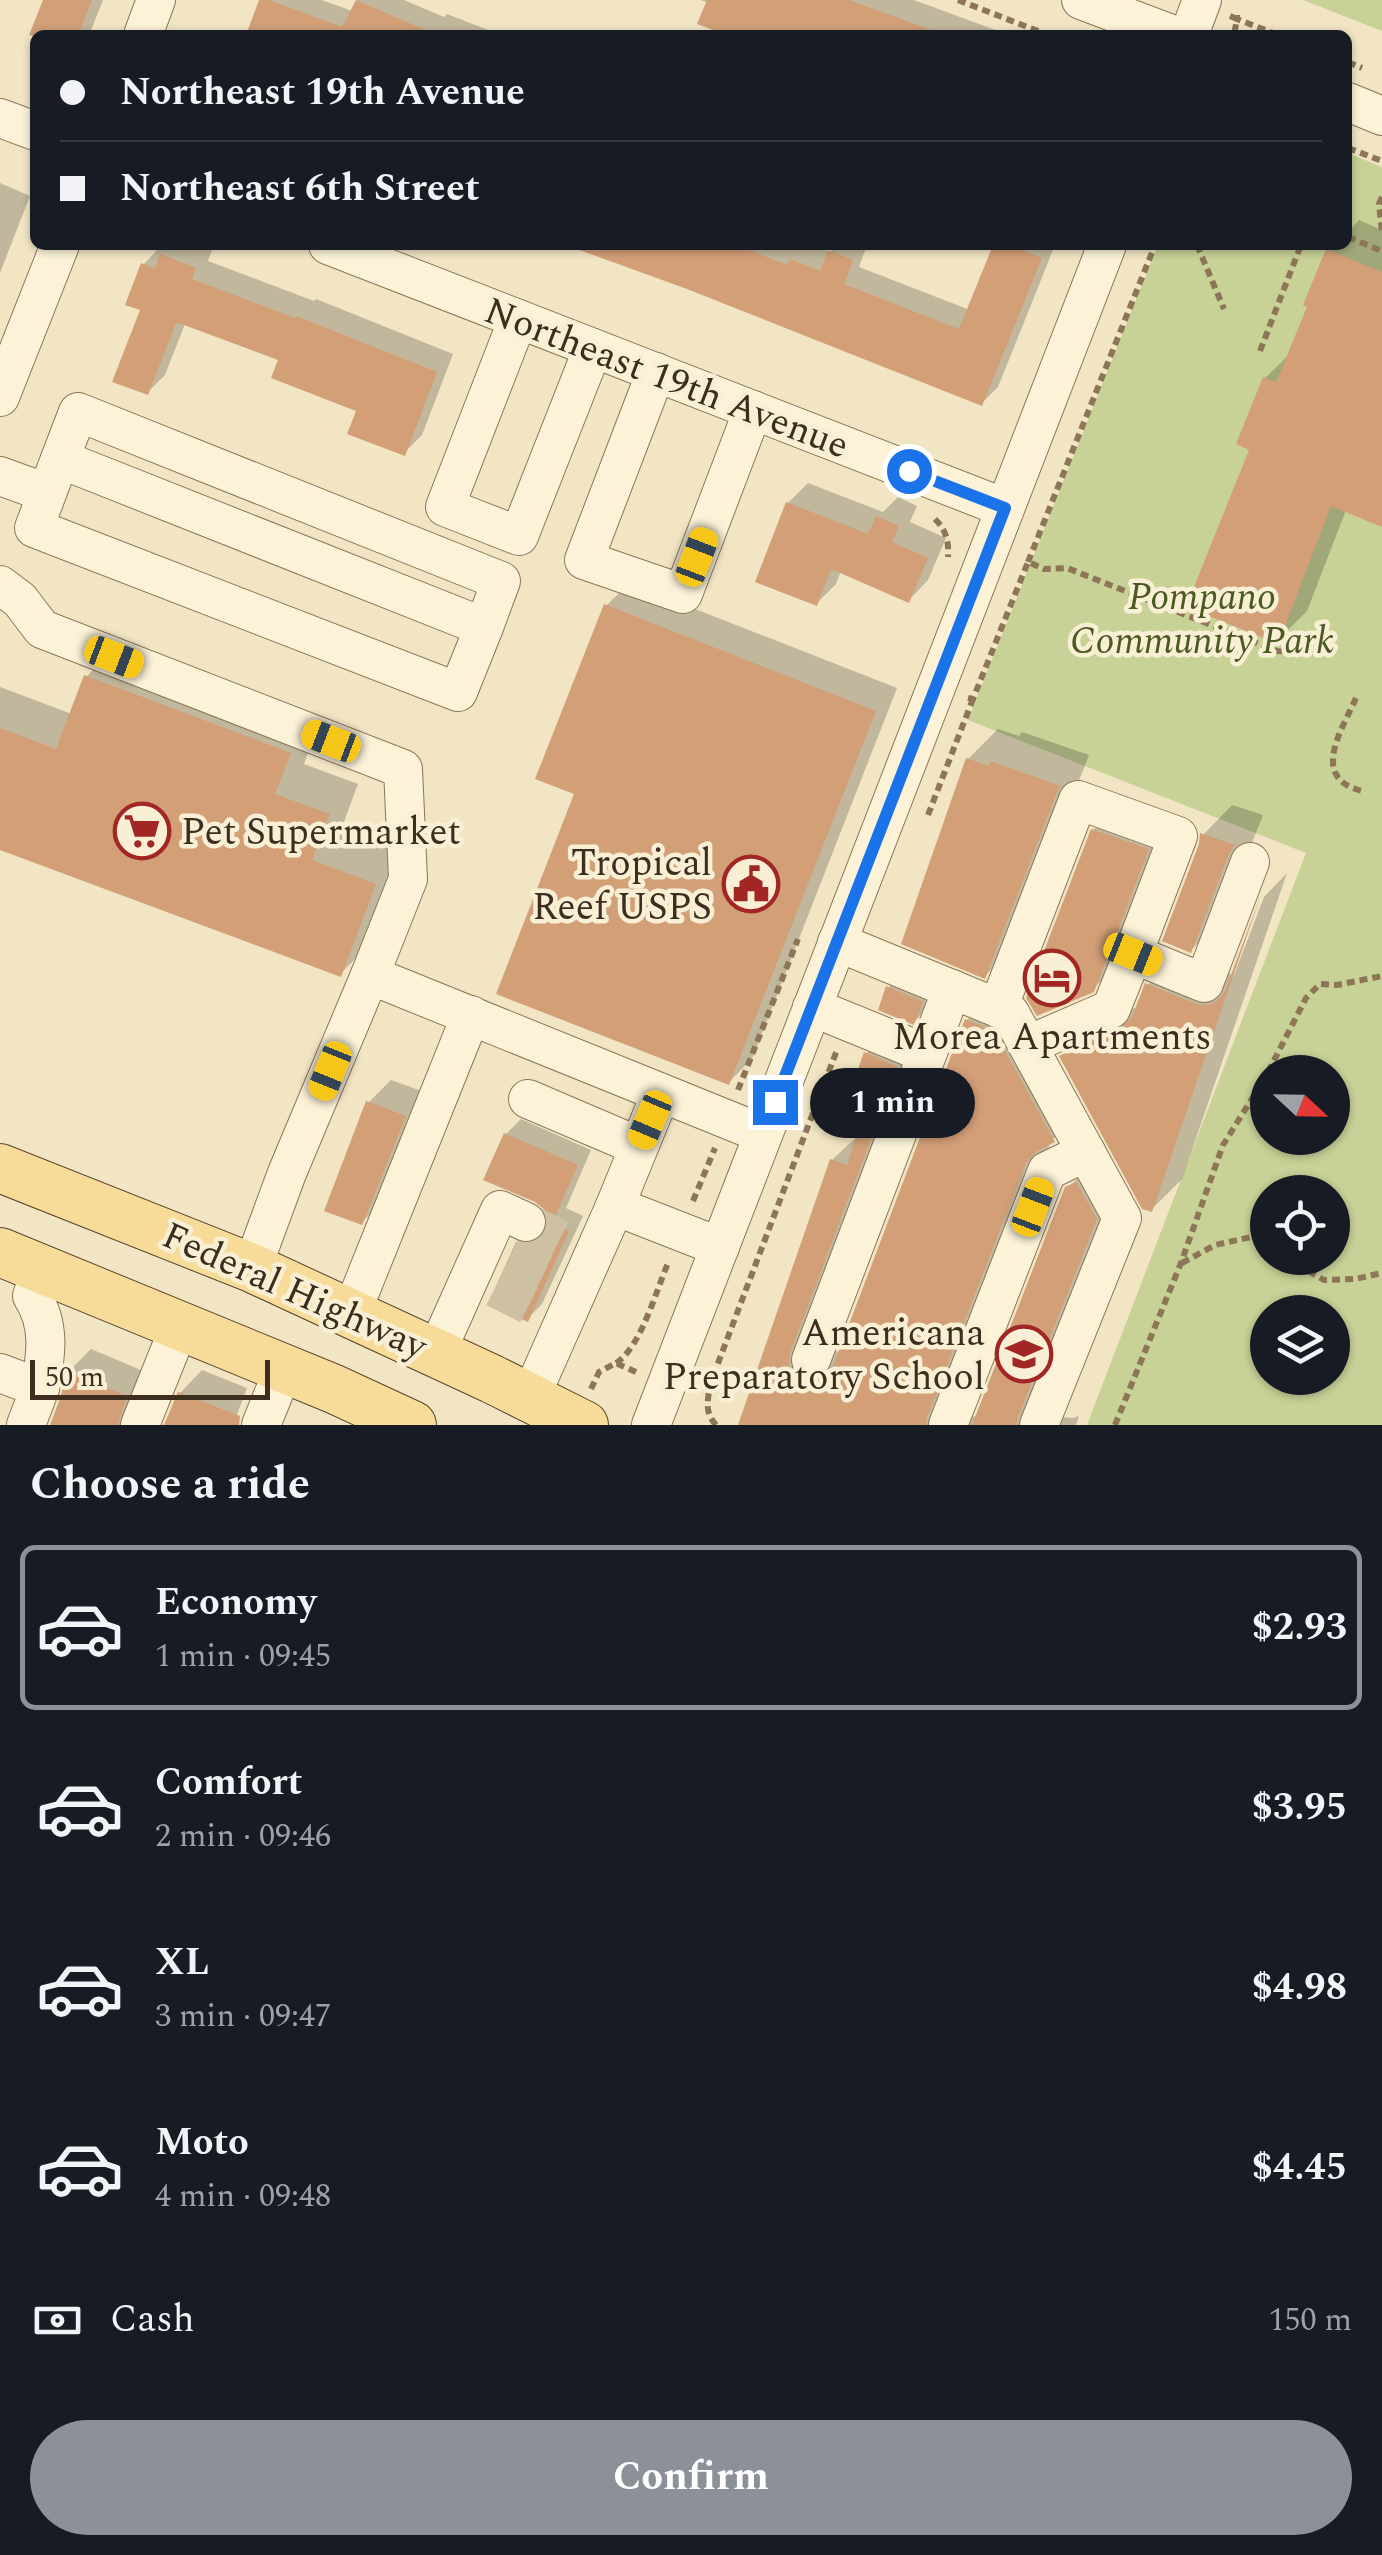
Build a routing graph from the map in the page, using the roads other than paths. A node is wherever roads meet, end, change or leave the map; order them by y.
1 (156, 0) edge
2 (1081, 0) edge
3 (1202, 0) edge
4 (144, 30) edge
5 (1161, 30) edge
6 (1190, 30) edge
7 (1352, 104) edge
8 (1382, 116) edge
9 (0, 118) edge
10 (30, 129) edge
11 (58, 250) edge
12 (341, 250) edge
13 (1105, 250) edge
14 (518, 319) junction
15 (594, 348) junction
16 (656, 372) junction
17 (0, 398) edge
18 (753, 410) junction
19 (0, 476) edge
20 (54, 476) junction
21 (1005, 508) junction
22 (0, 585) edge
23 (484, 627) junction
24 (1250, 862) dead end
25 (837, 942) junction
26 (1133, 954) junction
27 (370, 975) junction
28 (952, 989) junction
29 (812, 1008) junction
30 (998, 1008) junction
31 (471, 1016) junction
32 (1028, 1045) junction
33 (927, 1054) junction
34 (660, 1093) junction
35 (528, 1099) dead end
36 (763, 1134) junction
37 (638, 1146) junction
38 (1086, 1152) junction
39 (0, 1168) edge
40 (614, 1206) junction
41 (526, 1222) tunnel mouth
42 (720, 1246) junction
43 (20, 1260) edge
44 (252, 1268) junction
45 (351, 1314) junction
46 (180, 1325) junction
47 (436, 1353) junction
48 (811, 1360) dead end
49 (284, 1368) junction
50 (0, 1373) edge
51 (40, 1388) junction
52 (530, 1398) junction
53 (26, 1425) edge
54 (140, 1425) edge
55 (261, 1425) edge
56 (412, 1425) edge
57 (584, 1425) edge
58 (651, 1425) edge
59 (948, 1425) edge
60 (1040, 1425) edge

1 - 4 street
2 - 5 street
3 - 6 street
7 - 8 street
9 - 10 street
11 - 17 street
12 - 14 street, Northeast 19th Avenue
13 - 21 street
14 - 15 street, Northeast 19th Avenue
14 - 15 street
15 - 16 street, Northeast 19th Avenue
16 - 18 street, Northeast 19th Avenue
16 - 18 street
18 - 21 street, Northeast 19th Avenue
19 - 20 street
20 - 23 street
20 - 23 street
20 - 23 street
21 - 25 street
22 - 27 street
24 - 26 street
25 - 28 street
25 - 29 street
26 - 30 street
26 - 32 street
27 - 31 street
27 - 44 street
28 - 30 street
28 - 33 street
29 - 33 street
29 - 36 street
30 - 32 street
31 - 34 street
31 - 45 street
32 - 38 street
33 - 48 street
34 - 36 street
34 - 37 street
35 - 37 street
36 - 42 street
37 - 40 street
38 - 59 street
38 - 60 street
39 - 44 main road, Federal Highway
40 - 42 street
40 - 52 street
41 - 47 street
42 - 58 street
43 - 46 main road, Federal Highway
43 - 51 street
44 - 45 main road, Federal Highway
45 - 47 main road, Federal Highway
46 - 49 main road, Federal Highway
46 - 54 street
47 - 52 main road, Federal Highway
49 - 55 street
49 - 56 main road, Federal Highway
50 - 51 street
51 - 53 street
52 - 57 main road, Federal Highway

